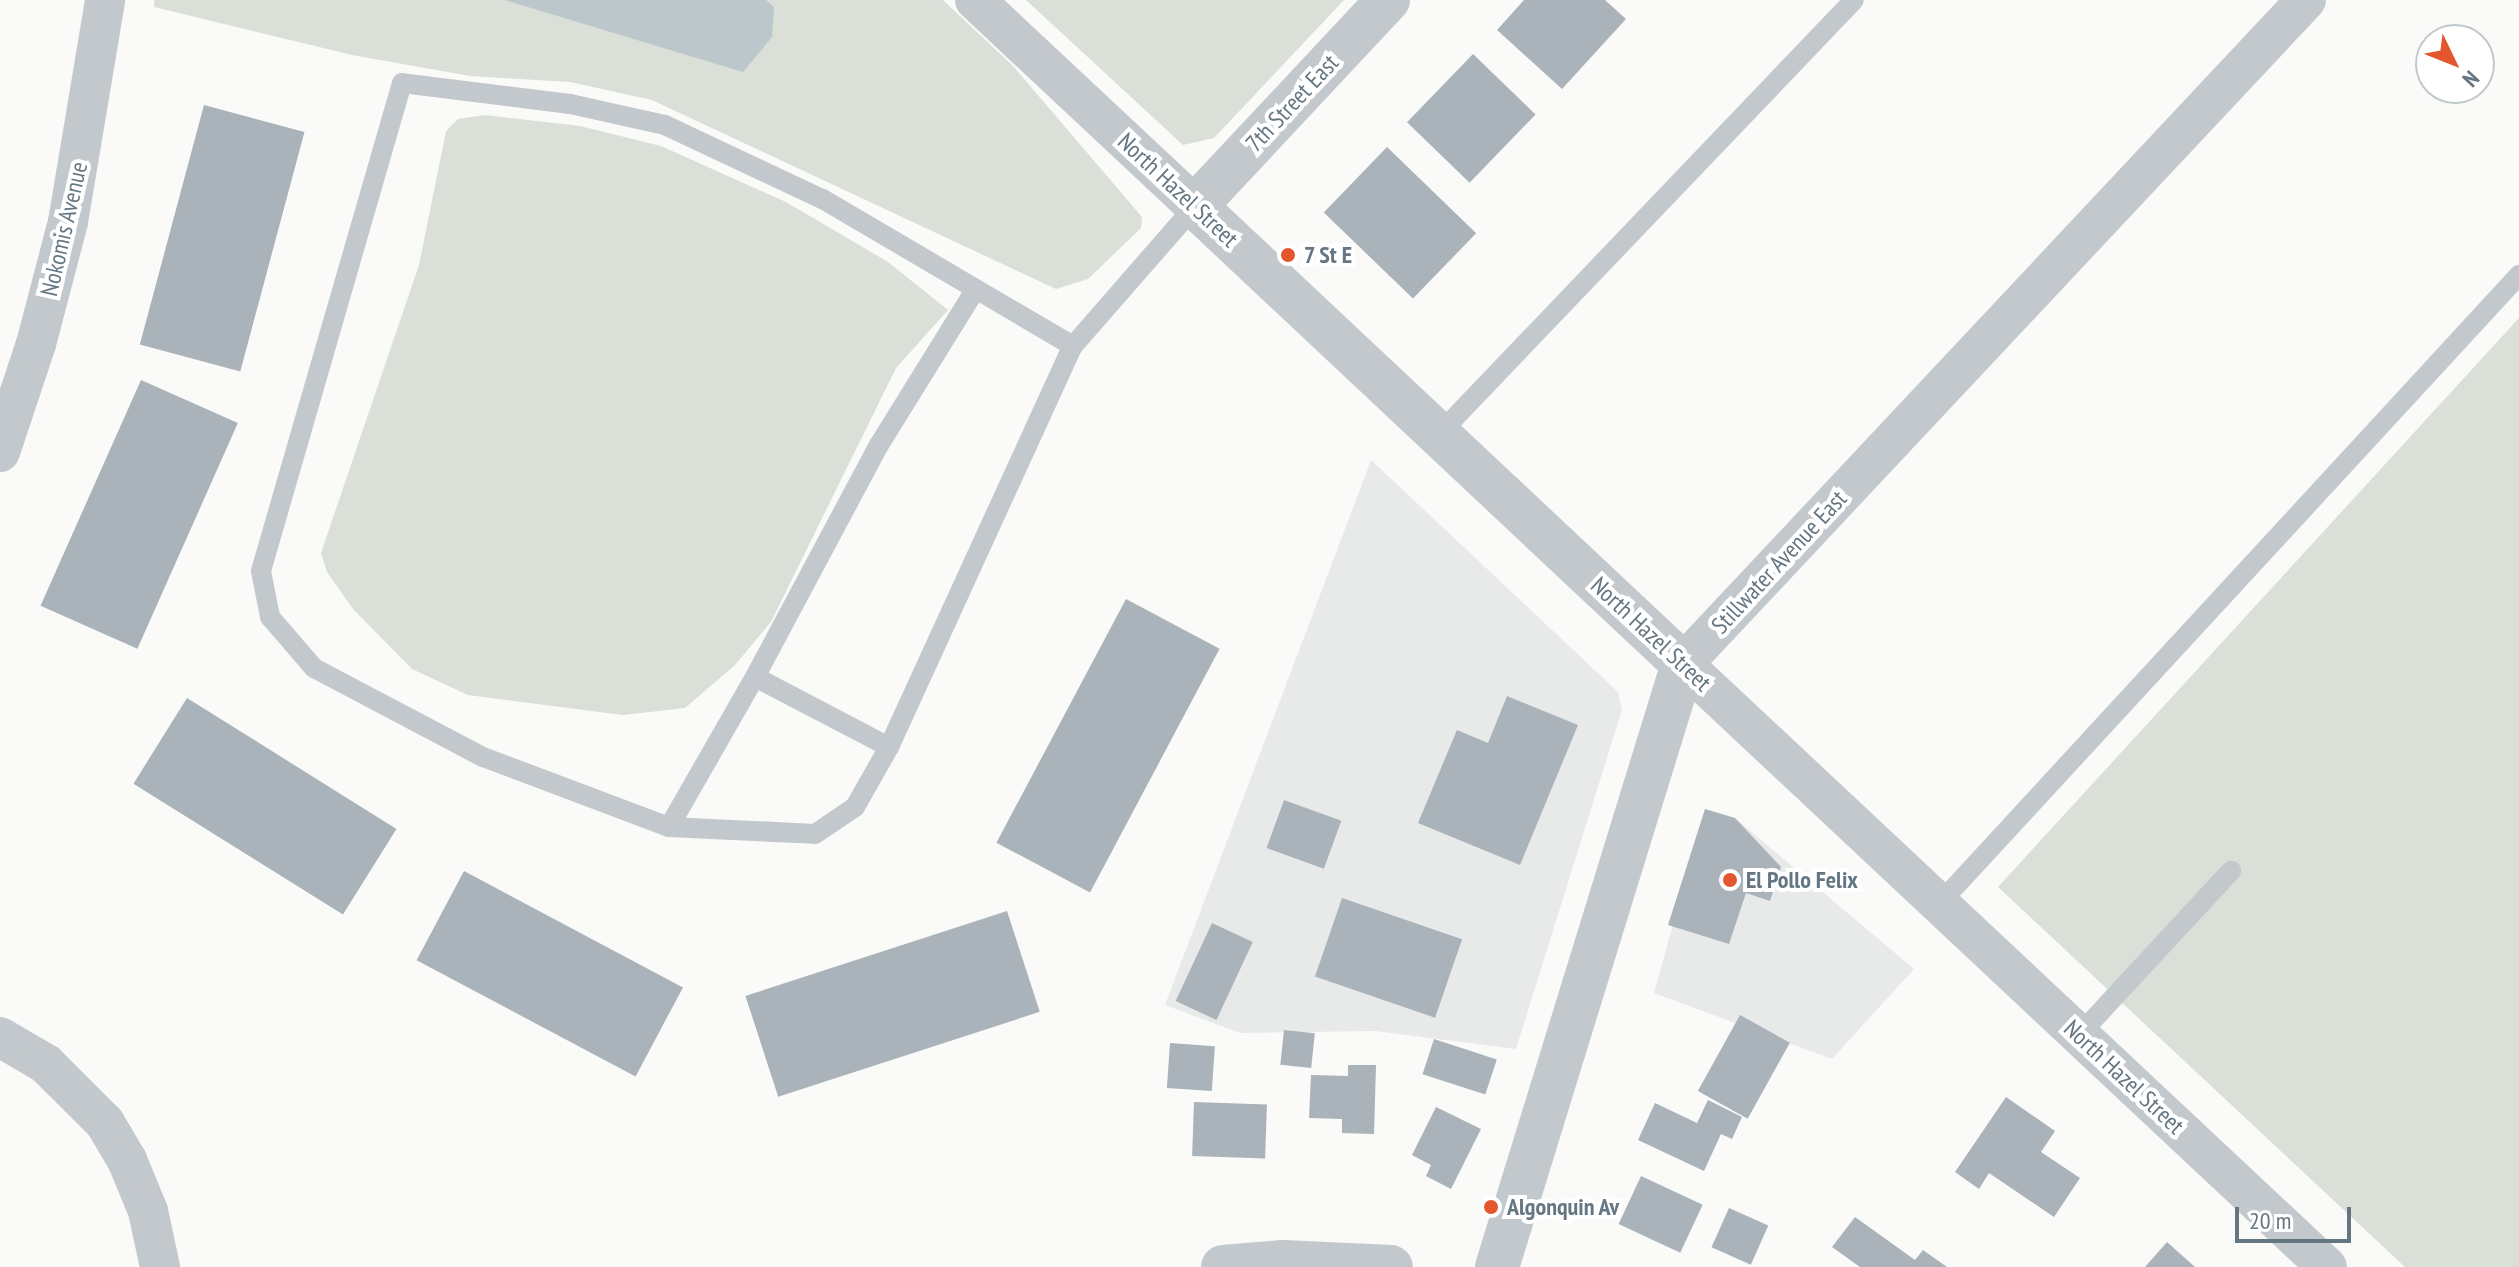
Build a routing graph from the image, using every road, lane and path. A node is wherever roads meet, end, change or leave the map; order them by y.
1 (105, 0) edge
2 (975, 0) edge
3 (1388, 0) edge
4 (1854, 0) edge
5 (2306, 0) edge
6 (1195, 206) junction
7 (2519, 275) edge
8 (974, 292) junction
9 (1073, 346) junction
10 (1439, 434) junction
11 (0, 452) edge
12 (1683, 664) junction
13 (755, 677) junction
14 (889, 747) junction
15 (669, 827) junction
16 (2231, 871) dead end
17 (1939, 904) junction
18 (2079, 1035) junction
19 (0, 1037) edge
20 (160, 1267) edge
21 (1223, 1267) edge
22 (1391, 1267) edge
23 (1497, 1267) edge
24 (2327, 1267) edge

1 - 11 street, Nokomis Avenue
2 - 6 street, North Hazel Street
3 - 6 street, 7th Street East
4 - 10 lane
5 - 12 street, Stillwater Avenue East
6 - 9 lane
6 - 10 street, North Hazel Street
7 - 17 lane
8 - 9 lane
8 - 13 lane
8 - 15 lane
9 - 14 lane
10 - 12 street, North Hazel Street
12 - 17 street, North Hazel Street
12 - 23 street, Stillwater Avenue East
13 - 14 lane
13 - 15 lane
14 - 15 lane
16 - 18 lane
17 - 18 street, North Hazel Street
18 - 24 street, North Hazel Street
19 - 20 street
21 - 22 street

